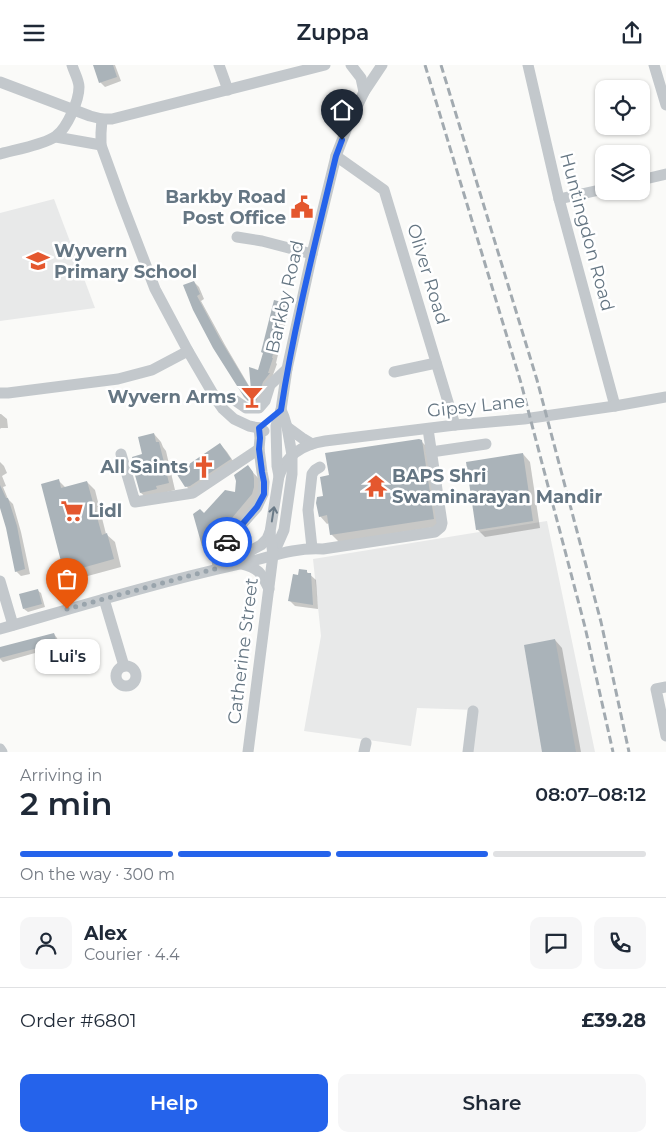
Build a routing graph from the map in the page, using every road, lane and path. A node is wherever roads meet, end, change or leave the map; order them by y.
1 (72, 65) edge
2 (219, 65) edge
3 (325, 65) edge
4 (351, 65) edge
5 (382, 65) edge
6 (528, 65) edge
7 (654, 65) edge
8 (0, 82) edge
9 (228, 90) junction
10 (364, 92) junction
11 (666, 105) edge
12 (73, 110) junction
13 (102, 119) junction
14 (56, 137) junction
15 (101, 145) junction
16 (0, 154) edge
17 (336, 156) junction
18 (666, 174) edge
19 (650, 178) edge
20 (595, 191) edge
21 (559, 199) junction
22 (237, 237) dead end
23 (312, 254) junction
24 (188, 351) junction
25 (436, 363) junction
26 (287, 369) junction
27 (394, 372) dead end
28 (0, 393) edge
29 (666, 397) edge
30 (216, 399) junction
31 (615, 406) junction
32 (281, 410) junction
33 (455, 425) junction
34 (287, 427) junction
35 (259, 428) junction
36 (428, 429) junction
37 (276, 441) junction
38 (312, 443) junction
39 (486, 444) dead end
40 (259, 449) junction
41 (431, 452) junction
42 (121, 454) dead end
43 (292, 455) junction
44 (320, 467) dead end
45 (279, 476) junction
46 (270, 532) junction
47 (312, 548) junction
48 (273, 555) junction
49 (242, 564) junction
50 (218, 568) junction
51 (0, 581) edge
52 (269, 589) junction
53 (104, 599) junction
54 (12, 625) junction
55 (0, 629) edge
56 (124, 666) dead end
57 (661, 688) edge
58 (473, 711) dead end
59 (666, 736) edge
60 (0, 749) edge
61 (2, 752) edge
62 (248, 752) edge
63 (468, 752) edge

1 - 12 street
2 - 9 street
3 - 9 street
4 - 10 street
5 - 10 street, Barkby Road
6 - 21 street, Huntingdon Road
7 - 11 street
8 - 12 street
9 - 13 street
10 - 17 street, Barkby Road
12 - 13 street
12 - 14 street
13 - 15 street
14 - 15 street
14 - 16 street
15 - 24 street
17 - 23 street, Barkby Road
17 - 25 street, Oliver Road
18 - 19 street
20 - 21 street
21 - 31 street, Huntingdon Road
22 - 23 street
23 - 26 street, Barkby Road
24 - 28 street
24 - 30 street
25 - 27 street
25 - 33 street, Oliver Road
26 - 30 street
26 - 32 street, Barkby Road
29 - 31 street, Gipsy Lane
30 - 35 street
31 - 33 street, Gipsy Lane
32 - 34 street, Barkby Road
32 - 35 street
32 - 37 street
33 - 36 street, Gipsy Lane
34 - 38 street
34 - 43 street, Barkby Road
35 - 37 street
35 - 40 street
36 - 38 street, Gipsy Lane
36 - 41 street
37 - 43 street
37 - 45 street
38 - 43 street, Gipsy Lane
39 - 41 street
40 - 42 street
40 - 50 street
41 - 47 street
43 - 45 street, Gipsy Lane
43 - 48 street
44 - 47 street
46 -> 45 street, Gipsy Lane
46 - 48 street, Gipsy Lane
46 - 50 street
47 - 48 street
48 - 49 street
48 - 52 street, Catherine Street
49 - 50 street
49 - 52 street
50 - 53 street
51 - 54 street
52 - 62 street, Catherine Street
53 - 54 street
53 - 56 street
54 - 55 street
57 - 59 street
58 - 63 street
60 - 61 street

